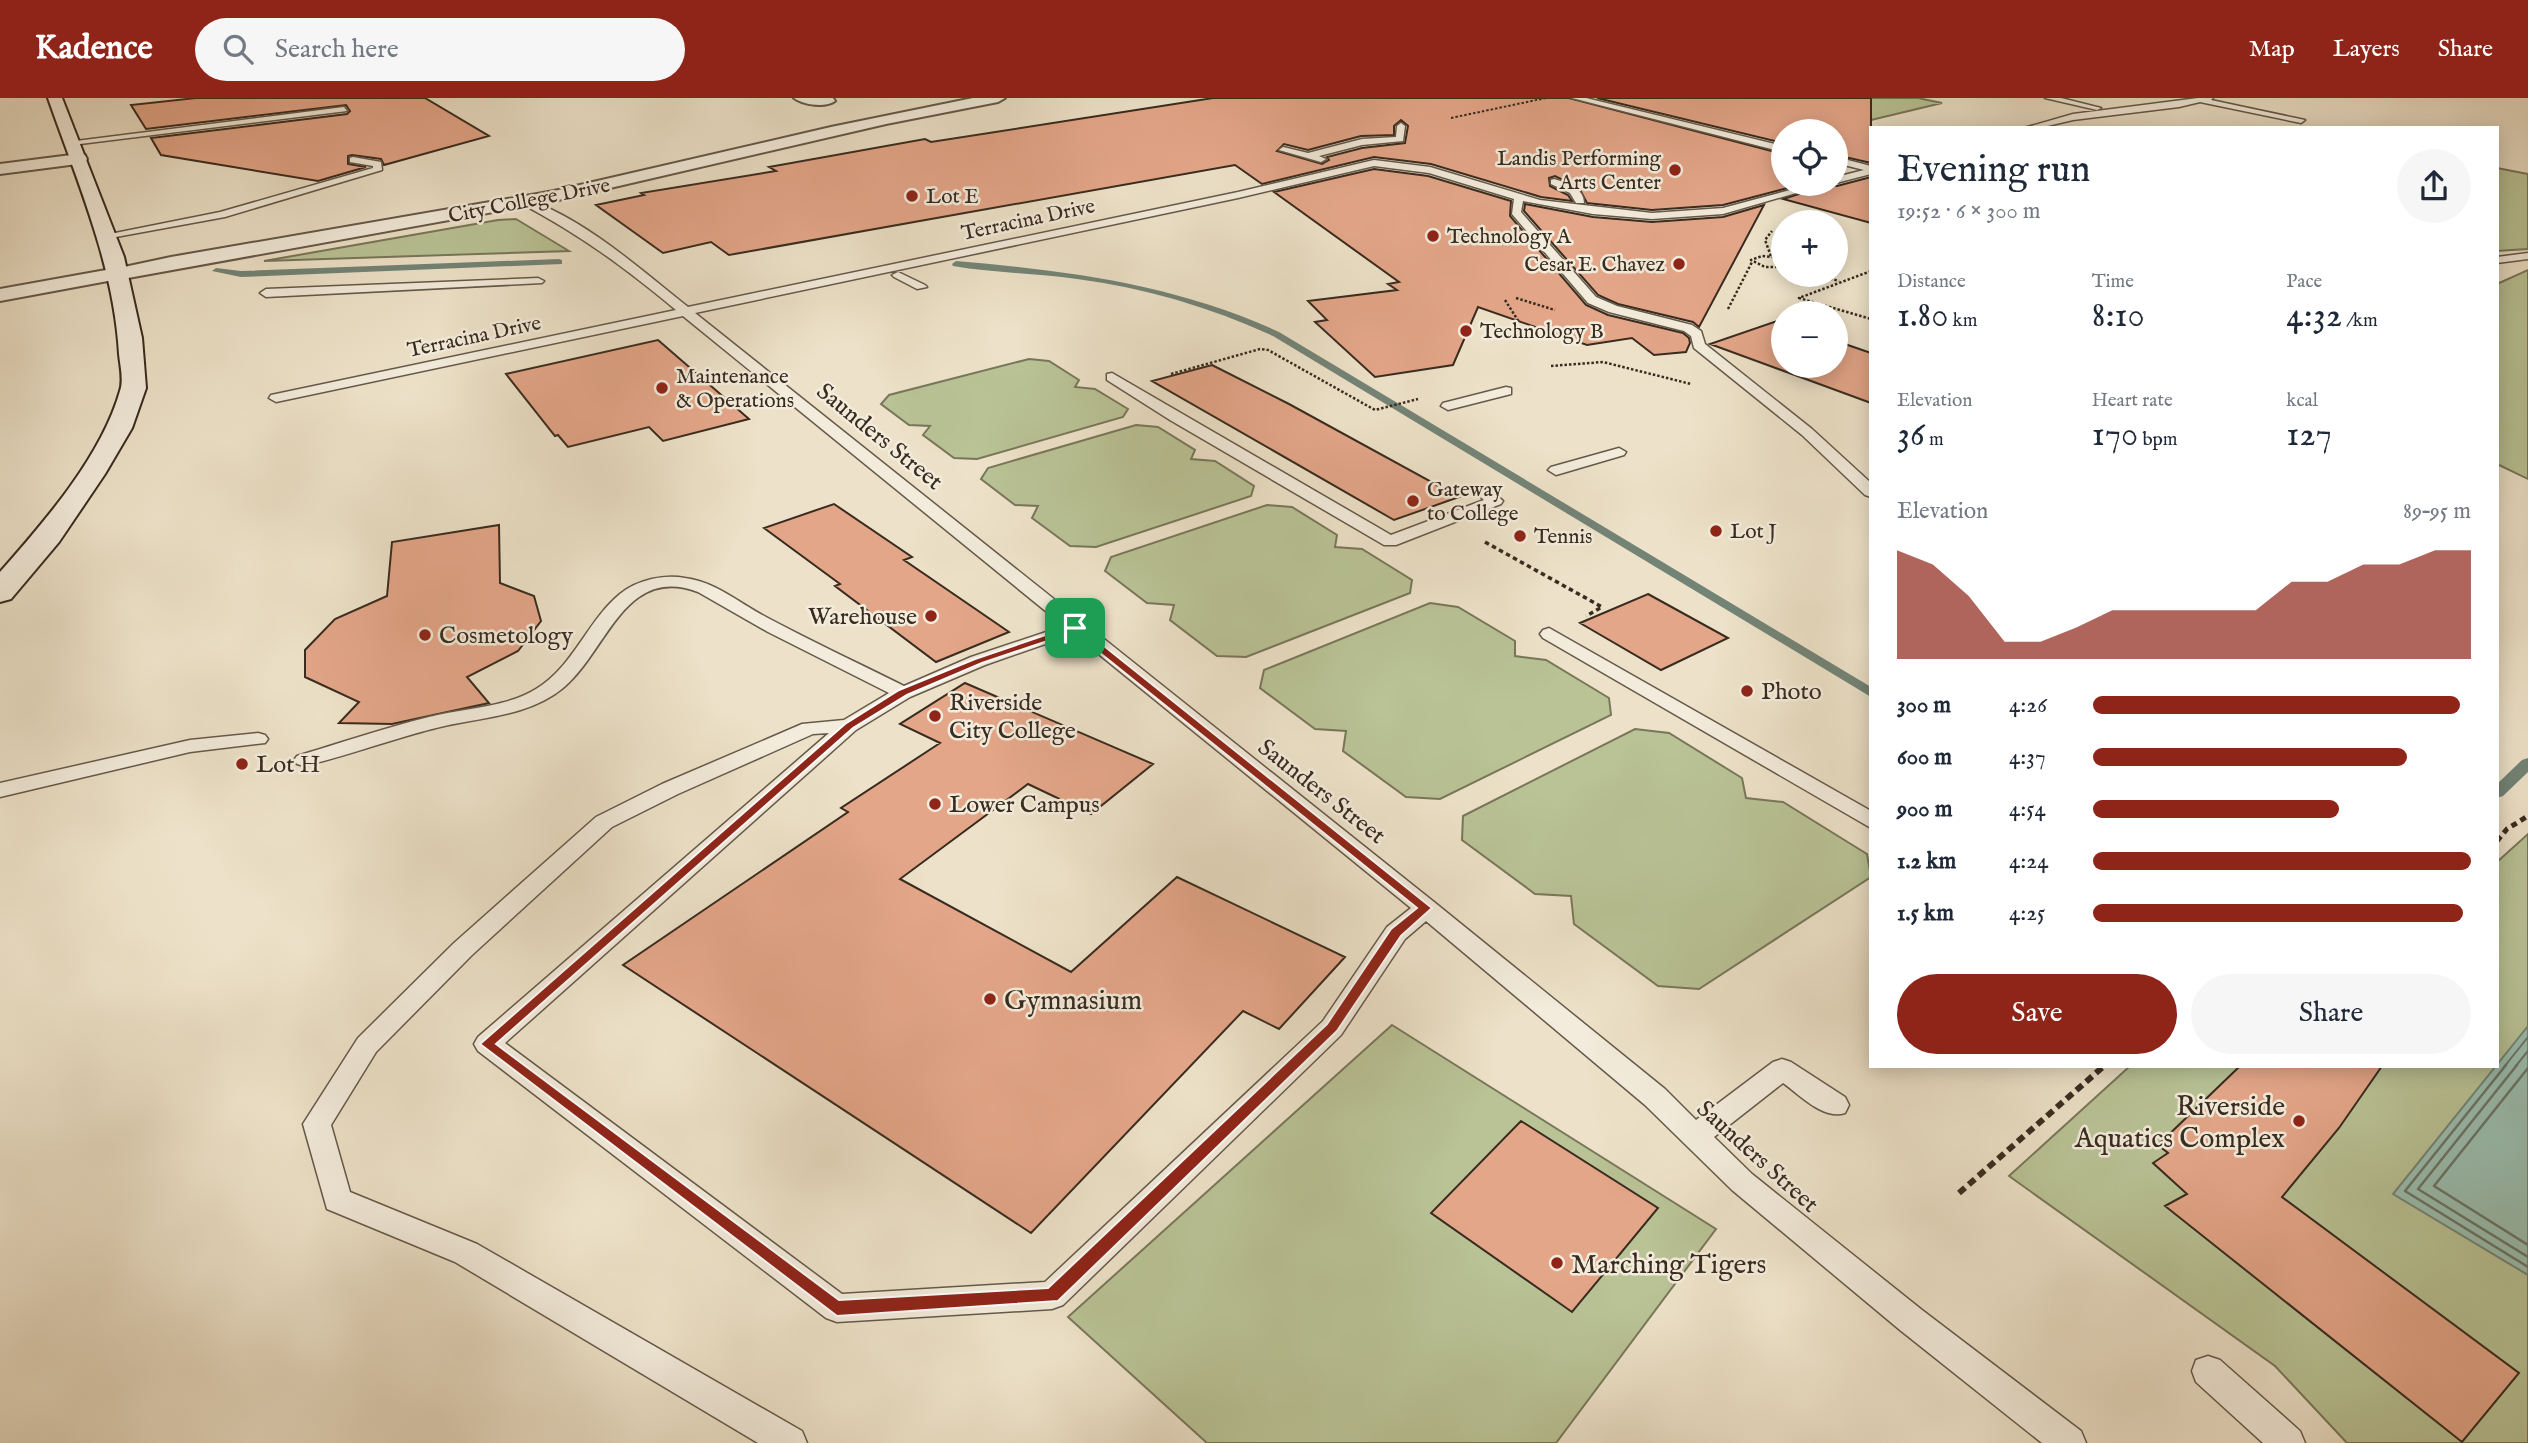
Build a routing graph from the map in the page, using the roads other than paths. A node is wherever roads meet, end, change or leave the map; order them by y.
1 (55, 98) edge
2 (801, 98) edge
3 (998, 98) edge
4 (1576, 98) edge
5 (2049, 98) edge
6 (2204, 99) edge
7 (828, 101) dead end
8 (344, 109) dead end
9 (2112, 111) junction
10 (2301, 120) dead end
11 (1401, 126) dead end
12 (2036, 126) edge
13 (1771, 146) edge
14 (1283, 150) dead end
15 (75, 151) junction
16 (1396, 155) dead end
17 (1307, 156) junction
18 (353, 160) dead end
19 (1374, 163) junction
20 (1848, 163) edge
21 (1353, 168) junction
22 (0, 169) edge
23 (1869, 169) edge
24 (1869, 171) edge
25 (1848, 176) edge
26 (1553, 181) dead end
27 (1773, 196) edge
28 (1519, 199) junction
29 (1580, 201) junction
30 (526, 202) junction
31 (1558, 207) junction
32 (1593, 212) junction
33 (105, 236) junction
34 (2528, 256) edge
35 (2499, 260) edge
36 (117, 274) junction
37 (898, 275) dead end
38 (538, 281) dead end
39 (920, 287) dead end
40 (266, 293) dead end
41 (0, 295) edge
42 (685, 312) junction
43 (1112, 377) dead end
44 (1506, 391) dead end
45 (276, 398) dead end
46 (1448, 406) dead end
47 (1619, 452) dead end
48 (1556, 470) dead end
49 (1481, 490) dead end
50 (1869, 490) edge
51 (0, 592) edge
52 (1075, 628) junction
53 (1549, 634) dead end
54 (903, 693) junction
55 (849, 726) junction
56 (258, 739) dead end
57 (304, 760) dead end
58 (0, 790) edge
59 (1869, 820) edge
60 (1426, 908) junction
61 (1835, 1105) dead end
62 (1695, 1136) junction
63 (2208, 1371) dead end
64 (790, 1443) edge
65 (2069, 1443) edge
66 (2288, 1443) edge

1 - 15 main road
2 - 7 main road
3 - 30 main road, City College Drive
4 - 13 lane
5 - 9 lane
6 - 9 lane
6 - 10 lane
8 - 15 lane
9 - 12 lane
11 - 17 lane
14 - 17 lane
15 - 22 main road
15 - 33 main road
16 - 19 lane
17 - 21 lane
18 - 33 lane
19 - 21 lane, Terracina Drive
19 - 28 lane, Terracina Drive
20 - 23 lane
21 - 42 lane, Terracina Drive
24 - 25 lane
26 - 29 lane
27 - 32 lane, Terracina Drive
28 - 31 lane, Terracina Drive
28 - 50 lane
29 - 31 lane
29 - 32 lane
30 - 36 main road, City College Drive
30 - 42 lane, Saunders Street
31 - 32 lane, Terracina Drive
33 - 36 main road
34 - 35 lane
36 - 41 main road, City College Drive
36 - 51 main road
37 - 39 lane
38 - 40 lane
42 - 45 lane, Terracina Drive
42 - 52 lane, Saunders Street
43 - 49 lane
44 - 46 lane
47 - 48 lane
52 - 54 lane
52 - 60 lane, Saunders Street
53 - 59 lane
54 - 55 lane
54 - 57 lane
55 - 60 lane
55 - 64 lane
56 - 58 lane
60 - 62 lane, Saunders Street
61 - 62 lane
62 - 65 lane, Saunders Street
63 - 66 lane

